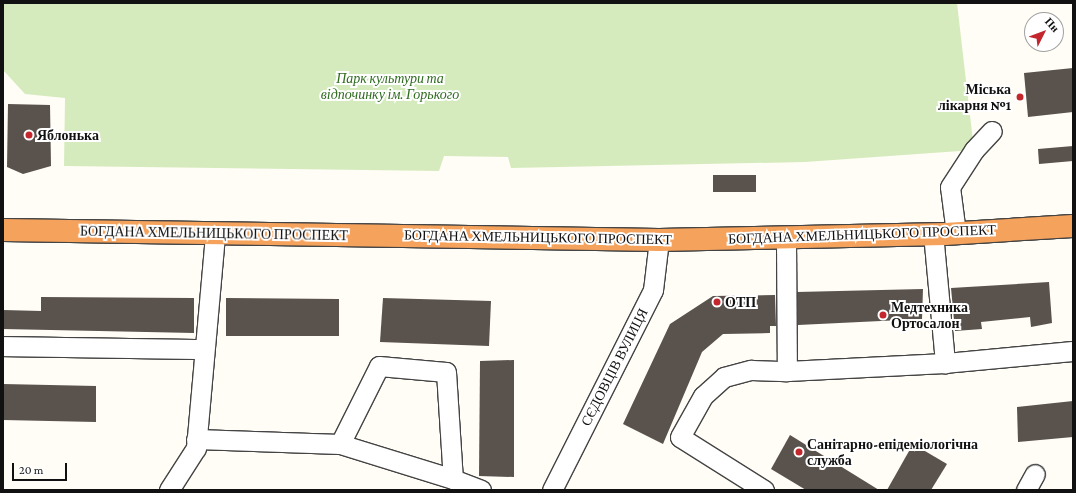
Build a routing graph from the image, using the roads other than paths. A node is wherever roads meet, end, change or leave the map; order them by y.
1 (992, 131) dead end
2 (1073, 226) edge
3 (3, 230) edge
4 (215, 233) junction
5 (933, 233) junction
6 (956, 233) junction
7 (786, 239) junction
8 (658, 240) junction
9 (3, 346) edge
10 (202, 349) junction
11 (1073, 351) edge
12 (945, 363) junction
13 (787, 371) junction
14 (196, 439) junction
15 (340, 444) junction
16 (453, 478) junction
17 (169, 490) edge
18 (481, 490) edge
19 (552, 490) edge
20 (764, 490) edge

1 - 6 street
2 - 6 highway, БОГДАНА ХМЕЛЬНИЦЬКОГО ПРОСПЕКТ
3 - 4 highway, БОГДАНА ХМЕЛЬНИЦЬКОГО ПРОСПЕКТ
4 - 8 highway, БОГДАНА ХМЕЛЬНИЦЬКОГО ПРОСПЕКТ
4 - 10 street
5 - 6 highway, БОГДАНА ХМЕЛЬНИЦЬКОГО ПРОСПЕКТ
5 - 7 highway, БОГДАНА ХМЕЛЬНИЦЬКОГО ПРОСПЕКТ
5 - 12 street
7 - 8 highway, БОГДАНА ХМЕЛЬНИЦЬКОГО ПРОСПЕКТ
7 - 13 street
8 - 19 street, СЄДОВЦІВ ВУЛИЦЯ
9 - 10 street
10 - 14 street
11 - 12 street
12 - 13 street
13 - 20 street
14 - 15 street
14 - 17 street
15 - 16 street
15 - 16 street
16 - 18 street

